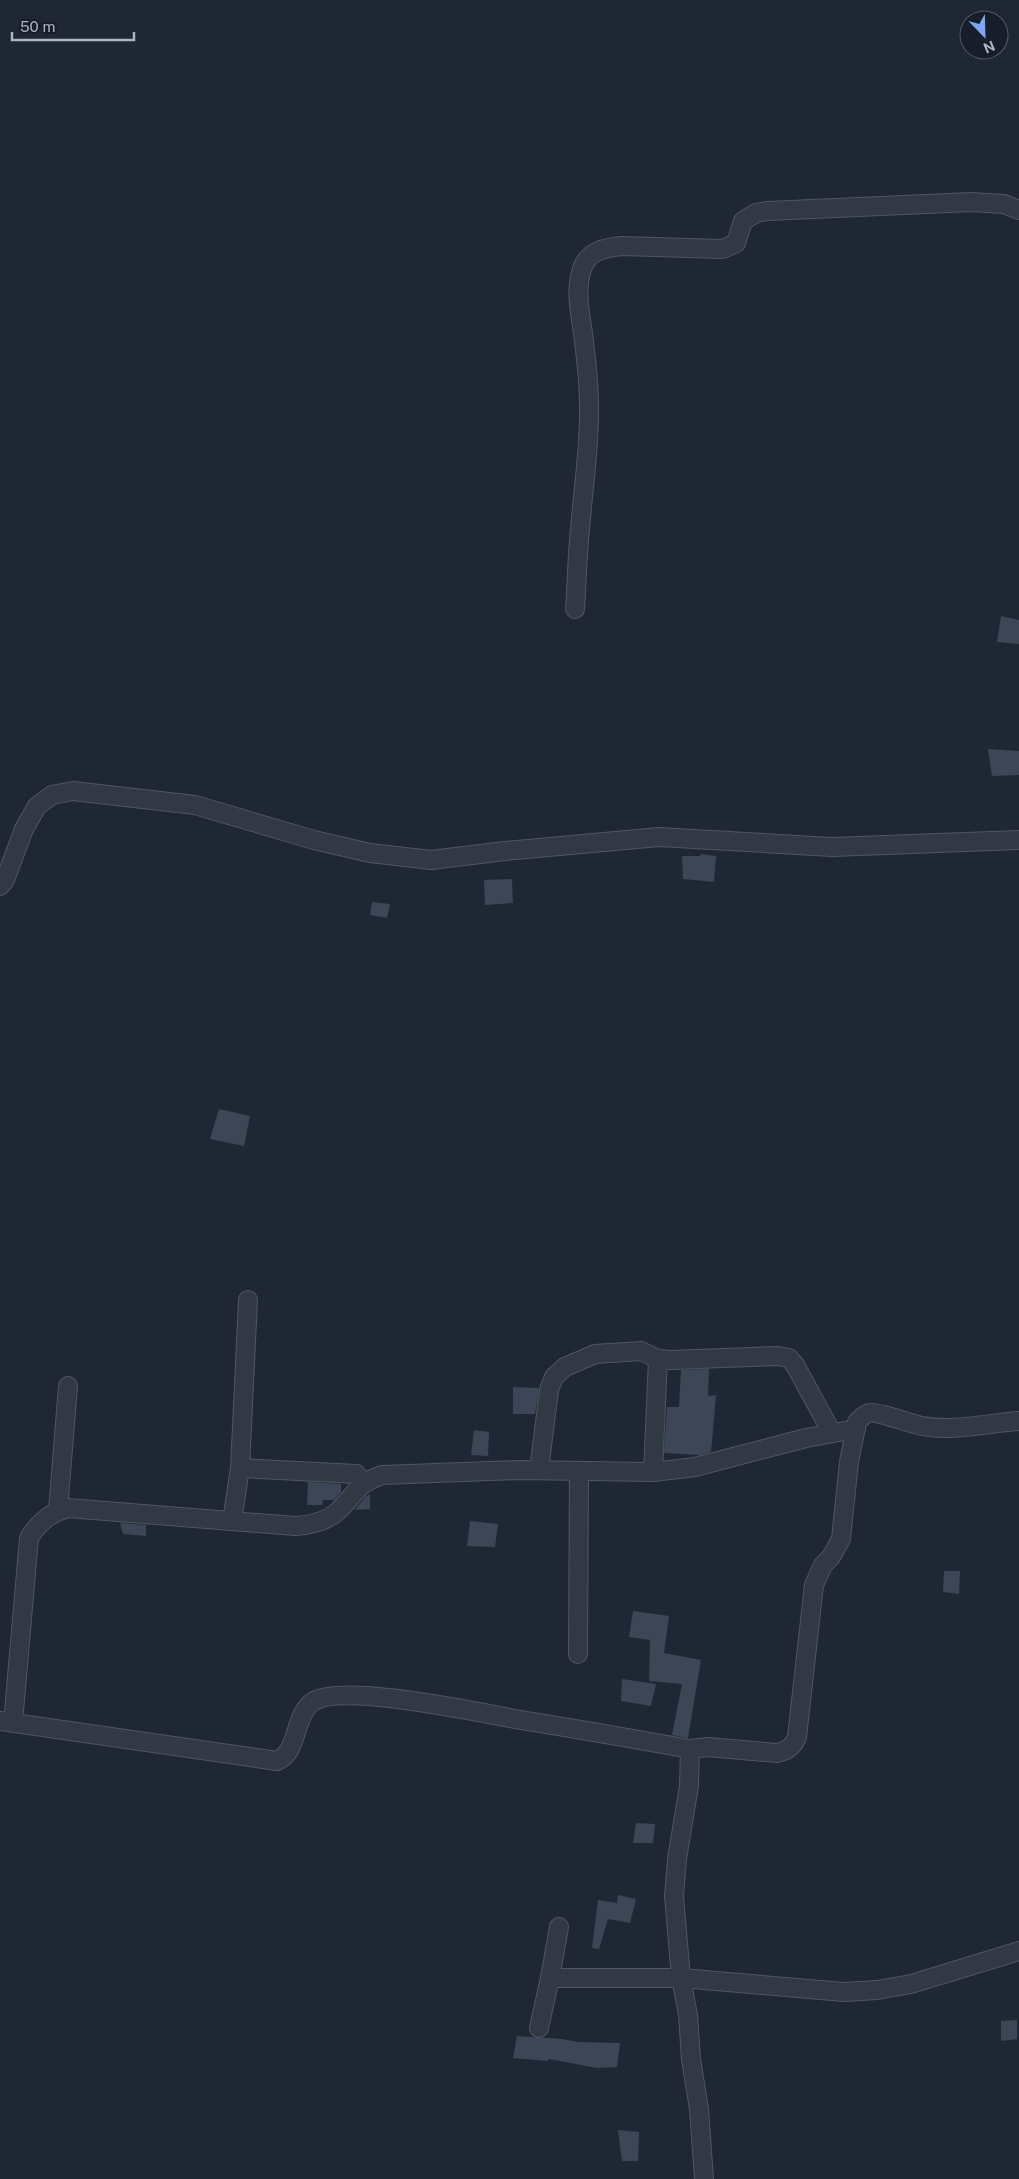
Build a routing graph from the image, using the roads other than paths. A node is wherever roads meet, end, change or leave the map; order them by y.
1 (1019, 210) edge
2 (575, 609) dead end
3 (1019, 840) edge
4 (0, 886) edge
5 (248, 1300) dead end
6 (658, 1360) junction
7 (68, 1386) dead end
8 (1019, 1421) edge
9 (856, 1429) junction
10 (832, 1433) junction
11 (240, 1468) junction
12 (538, 1470) junction
13 (579, 1471) junction
14 (653, 1472) junction
15 (363, 1483) junction
16 (58, 1511) junction
17 (232, 1521) junction
18 (578, 1654) dead end
19 (7, 1722) edge
20 (690, 1748) junction
21 (559, 1927) dead end
22 (1019, 1951) edge
23 (550, 1978) junction
24 (681, 1978) junction
25 (539, 2028) dead end
26 (704, 2179) edge

1 - 2 street
3 - 4 street
5 - 11 street
6 - 10 street
6 - 12 street
6 - 14 street
7 - 16 street
8 - 9 street
9 - 10 street
9 - 20 street
10 - 14 street
11 - 15 street
11 - 17 street
12 - 13 street
12 - 15 street
13 - 14 street
13 - 18 street
15 - 17 street
16 - 17 street
16 - 19 street
19 - 20 street
20 - 24 street
21 - 23 street
22 - 24 street
23 - 24 street
23 - 25 street
24 - 26 street

